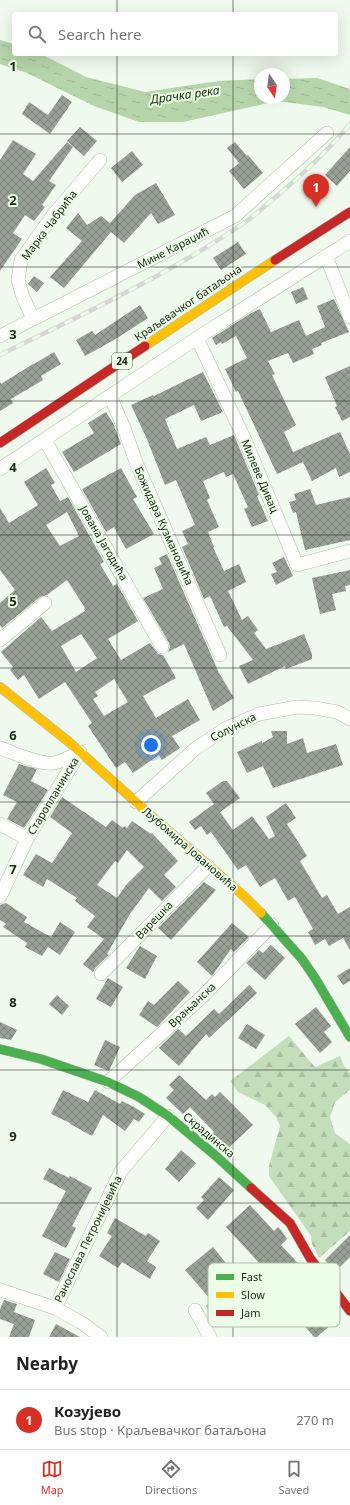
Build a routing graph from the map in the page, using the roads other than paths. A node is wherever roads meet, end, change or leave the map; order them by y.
1 (327, 133) dead end
2 (100, 160) dead end
3 (350, 212) edge
4 (350, 241) edge
5 (326, 256) junction
6 (350, 317) edge
7 (33, 319) junction
8 (0, 336) edge
9 (197, 338) junction
10 (110, 396) junction
11 (45, 440) junction
12 (0, 443) edge
13 (0, 470) edge
14 (350, 550) edge
15 (45, 603) dead end
16 (0, 640) edge
17 (162, 647) dead end
18 (220, 655) dead end
19 (0, 687) edge
20 (350, 720) edge
21 (0, 748) edge
22 (80, 752) junction
23 (136, 802) junction
24 (0, 824) edge
25 (27, 839) junction
26 (208, 866) junction
27 (0, 897) edge
28 (272, 925) junction
29 (101, 974) dead end
30 (350, 1037) edge
31 (0, 1049) edge
32 (108, 1082) junction
33 (168, 1116) junction
34 (314, 1263) edge
35 (0, 1290) edge
36 (340, 1298) edge
37 (55, 1308) junction
38 (195, 1310) dead end
39 (350, 1311) edge
40 (101, 1337) edge
41 (210, 1337) edge

1 - 7 street, Мине Караџић
2 - 7 street, Марка Чабрића
3 - 12 street, Краљевачког батаљона / 24
4 - 5 street
5 - 6 street
5 - 9 street
7 - 8 street, Мине Караџић
9 - 10 street
9 - 14 street, Милеве Дивац
10 - 11 street
10 - 18 street, Божидара Кузмановића
11 - 13 street
11 - 17 street, Јована Јагодића
15 - 16 street
19 - 22 street, Љубомира Јовановића
20 - 23 street, Солунска
21 - 22 street
22 - 23 street, Љубомира Јовановића
22 - 25 street, Старопланинска
23 - 26 street, Љубомира Јовановића
24 - 25 street, Старопланинска
25 - 27 street, Старопланинска
26 - 28 street, Љубомира Јовановића
26 - 29 street, Варешка
28 - 30 street, Љубомира Јовановића
28 - 32 street, Врањанска
31 - 32 street, Скрадинска
32 - 33 street, Скрадинска
33 - 34 street, Скрадинска
33 - 37 street, Ранослава Петронијевића
35 - 37 street
36 - 39 street, Скрадинска
37 - 40 street
38 - 41 street

